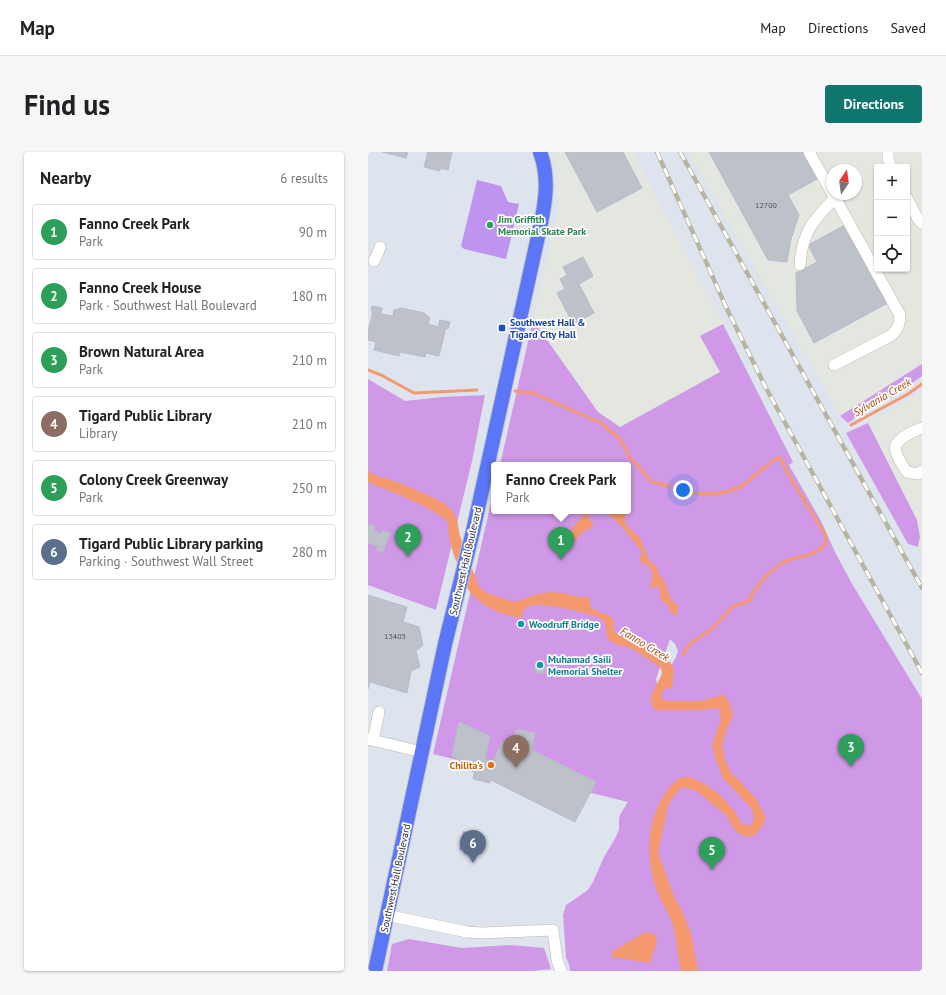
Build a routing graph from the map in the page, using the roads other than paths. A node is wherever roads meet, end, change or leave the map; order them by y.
1 (540, 152) edge
2 (810, 152) edge
3 (888, 152) edge
4 (890, 164) edge
5 (826, 182) edge
6 (829, 200) edge
7 (836, 200) edge
8 (908, 200) edge
9 (922, 223) edge
10 (380, 247) dead end
11 (374, 261) dead end
12 (800, 265) dead end
13 (834, 364) dead end
14 (922, 428) edge
15 (922, 471) edge
16 (379, 712) dead end
17 (370, 739) edge
18 (422, 752) junction
19 (386, 915) junction
20 (375, 971) edge
21 (561, 971) edge

1 - 18 main road, Southwest Hall Boulevard
2 - 5 street
3 - 4 street
6 - 12 street
7 - 13 street
8 - 9 street
10 - 11 street
14 - 15 street
16 - 17 street
17 - 18 street
18 - 19 main road, Southwest Hall Boulevard
19 - 20 main road, Southwest Hall Boulevard
19 - 21 street

